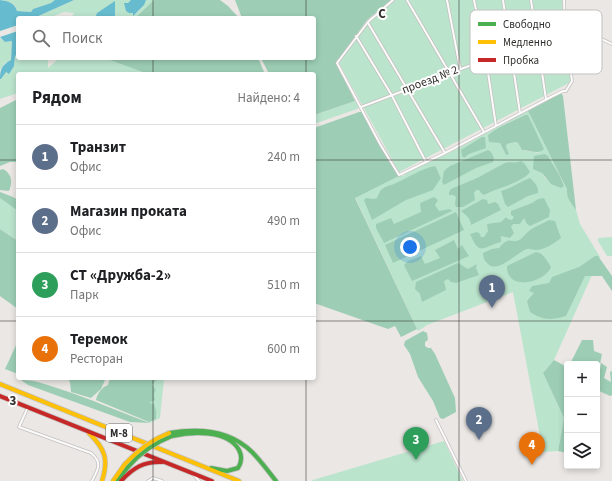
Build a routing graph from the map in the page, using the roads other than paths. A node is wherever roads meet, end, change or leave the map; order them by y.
1 (393, 0) edge
2 (407, 0) edge
3 (447, 0) edge
4 (474, 0) edge
5 (503, 0) edge
6 (531, 0) edge
7 (564, 0) edge
8 (476, 10) edge
9 (505, 10) edge
10 (533, 10) edge
11 (564, 10) edge
12 (368, 23) dead end
13 (356, 36) junction
14 (602, 39) edge
15 (612, 44) edge
16 (470, 65) edge
17 (460, 68) junction
18 (449, 73) junction
19 (488, 74) edge
20 (514, 74) edge
21 (542, 74) edge
22 (571, 74) edge
23 (408, 89) junction
24 (391, 94) junction
25 (546, 99) junction
26 (360, 107) junction
27 (520, 113) junction
28 (496, 126) junction
29 (484, 132) junction
30 (445, 153) junction
31 (426, 162) junction
32 (0, 384) edge
33 (0, 396) edge
34 (28, 407) junction
35 (436, 420) dead end
36 (88, 432) junction
37 (171, 434) junction
38 (164, 462) junction
39 (126, 465) junction
40 (203, 466) junction
41 (192, 473) junction
42 (92, 481) edge
43 (102, 481) edge
44 (113, 481) edge
45 (116, 481) edge
46 (121, 481) edge
47 (148, 481) edge
48 (162, 481) edge
49 (199, 481) edge
50 (212, 481) edge
51 (239, 481) edge
52 (276, 481) edge
53 (466, 481) edge

1 - 13 street
2 - 18 street
3 - 17 street
4 - 8 street
5 - 9 street
6 - 10 street
7 - 11 street
12 - 23 street
13 - 24 street
13 - 26 street
14 - 15 street, проезд № 2
16 - 17 street, проезд № 2
17 - 18 street, проезд № 2
18 - 23 street, проезд № 2
18 - 29 street
19 - 28 street
20 - 27 street
21 - 25 street
22 - 25 street
23 - 24 street, проезд № 2
23 - 30 street
24 - 26 street, проезд № 2
24 - 31 street
25 - 27 street
26 - 31 street
27 - 28 street
28 - 29 street
29 - 30 street
30 - 31 street
32 - 40 main road, М-8
33 - 34 main road, М-8
34 - 36 main road, М-8
34 - 42 street
35 - 53 street
36 - 38 main road, М-8
36 - 43 main road
37 - 39 main road, bridge
37 - 40 main road
37 - 52 main road
38 - 41 main road, М-8
38 - 46 main road
39 - 44 main road
39 - 45 main road
40 - 51 main road, М-8
41 - 49 street
41 - 50 main road, М-8
47 - 48 street

